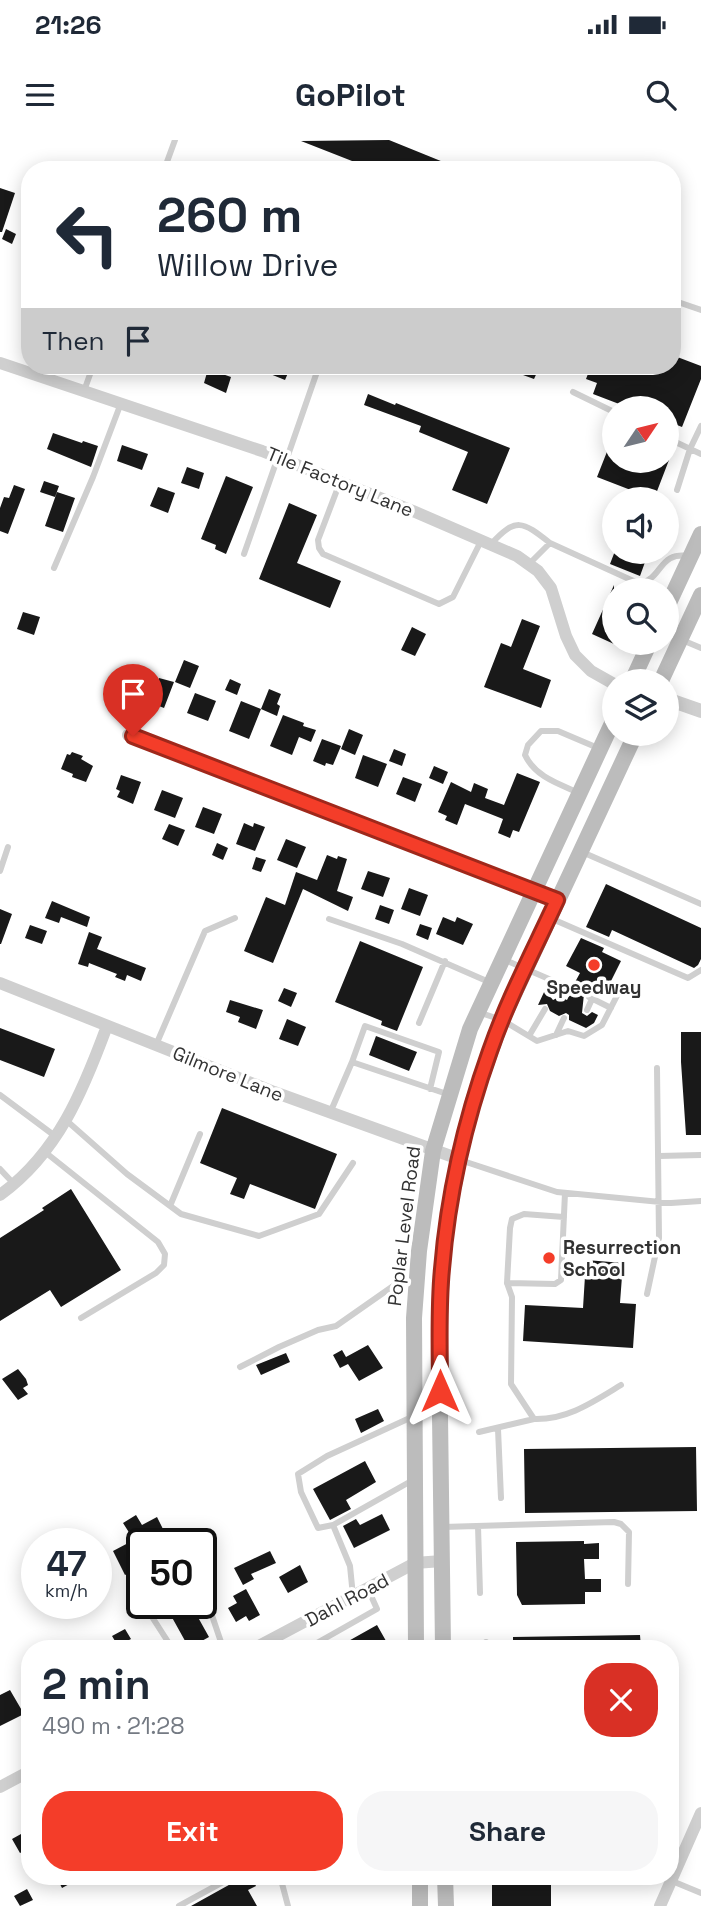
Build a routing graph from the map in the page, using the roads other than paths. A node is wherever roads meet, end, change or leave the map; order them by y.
1 (175, 140) edge
2 (167, 161) edge
3 (681, 303) edge
4 (701, 310) edge
5 (0, 363) edge
6 (21, 370) edge
7 (36, 375) edge
8 (90, 375) edge
9 (315, 375) edge
10 (84, 391) junction
11 (573, 392) dead end
12 (121, 403) junction
13 (602, 406) edge
14 (701, 426) edge
15 (679, 444) edge
16 (690, 449) junction
17 (701, 454) edge
18 (282, 459) junction
19 (340, 482) junction
20 (678, 487) edge
21 (701, 534) edge
22 (486, 542) junction
23 (550, 543) junction
24 (244, 554) dead end
25 (691, 556) junction
26 (529, 564) junction
27 (54, 568) dead end
28 (679, 582) edge
29 (700, 598) edge
30 (680, 639) junction
31 (701, 648) edge
32 (666, 669) edge
33 (602, 677) edge
34 (679, 703) edge
35 (701, 711) edge
36 (128, 735) dead end
37 (602, 745) edge
38 (630, 746) edge
39 (600, 749) junction
40 (579, 793) junction
41 (8, 847) dead end
42 (580, 851) junction
43 (0, 871) edge
44 (533, 890) junction
45 (557, 900) junction
46 (701, 904) edge
47 (235, 918) dead end
48 (549, 918) junction
49 (329, 919) dead end
50 (502, 958) junction
51 (445, 961) junction
52 (526, 968) junction
53 (701, 970) edge
54 (491, 982) junction
55 (0, 983) edge
56 (560, 984) junction
57 (622, 986) dead end
58 (572, 989) dead end
59 (554, 994) dead end
60 (611, 1008) junction
61 (545, 1009) dead end
62 (587, 1010) dead end
63 (478, 1012) junction
64 (564, 1018) dead end
65 (502, 1020) junction
66 (419, 1023) dead end
67 (579, 1025) dead end
68 (107, 1026) junction
69 (576, 1033) junction
70 (556, 1035) junction
71 (529, 1036) junction
72 (156, 1045) junction
73 (352, 1062) junction
74 (657, 1069) dead end
75 (430, 1089) junction
76 (0, 1095) edge
77 (450, 1095) junction
78 (330, 1113) junction
79 (67, 1121) junction
80 (200, 1134) dead end
81 (57, 1137) junction
82 (433, 1151) junction
83 (45, 1152) junction
84 (701, 1155) edge
85 (659, 1156) junction
86 (459, 1159) junction
87 (353, 1163) dead end
88 (0, 1170) edge
89 (14, 1184) junction
90 (565, 1193) junction
91 (0, 1195) edge
92 (701, 1201) edge
93 (659, 1202) junction
94 (170, 1206) junction
95 (564, 1217) junction
96 (416, 1281) junction
97 (507, 1283) junction
98 (647, 1294) dead end
99 (81, 1318) dead end
100 (240, 1367) dead end
101 (621, 1385) dead end
102 (414, 1415) junction
103 (534, 1419) junction
104 (498, 1429) junction
105 (479, 1433) dead end
106 (415, 1479) junction
107 (500, 1498) dead end
108 (333, 1525) junction
109 (441, 1527) junction
110 (478, 1527) junction
111 (442, 1561) junction
112 (415, 1563) junction
113 (628, 1584) dead end
114 (368, 1589) junction
115 (480, 1593) dead end
116 (354, 1597) junction
117 (153, 1619) edge
118 (213, 1619) edge
119 (167, 1640) edge
120 (220, 1640) edge
121 (272, 1640) edge
122 (322, 1640) edge
123 (416, 1640) edge
124 (443, 1640) edge
125 (21, 1776) edge
126 (0, 1787) edge
127 (701, 1813) edge
128 (679, 1861) edge
129 (679, 1884) edge
130 (218, 1885) edge
131 (282, 1885) edge
132 (419, 1885) edge
133 (445, 1885) edge
134 (668, 1885) edge
135 (701, 1893) edge
136 (179, 1906) edge
137 (288, 1906) edge
138 (420, 1906) edge
139 (446, 1906) edge
140 (660, 1906) edge

1 - 2 lane
3 - 4 lane
5 - 6 street, Tile Factory Lane
7 - 10 street, Tile Factory Lane
8 - 10 lane
9 - 18 lane
10 - 12 street, Tile Factory Lane
11 - 13 lane
12 - 18 street, Tile Factory Lane
12 - 27 lane
14 - 16 lane
15 - 16 lane
16 - 17 lane
16 - 20 lane
18 - 19 street, Tile Factory Lane
18 - 24 lane
19 - 22 street, Tile Factory Lane
19 - 22 lane
21 - 25 main road
22 - 23 lane
22 - 26 street, Tile Factory Lane
23 - 25 lane
23 - 26 lane
25 - 28 main road
26 - 33 street, Tile Factory Lane
29 - 30 main road
30 - 31 lane
30 - 32 main road
34 - 35 street
36 - 44 street
37 - 39 main road, Poplar Level Road
38 - 42 main road
39 - 40 main road, Poplar Level Road
39 - 40 lane
40 - 44 main road, Poplar Level Road
41 - 43 lane
42 - 45 main road
42 - 46 lane
44 - 45 street
44 - 50 main road, Poplar Level Road
45 - 48 main road
47 - 72 lane
48 - 52 main road
48 - 53 lane
49 - 51 lane
50 - 52 lane
50 - 54 main road, Poplar Level Road
51 - 54 lane
51 - 66 lane
52 - 56 lane
52 - 65 main road
54 - 63 main road, Poplar Level Road
55 - 68 street, Gilmore Lane
56 - 58 lane
56 - 59 lane
57 - 60 lane
60 - 62 lane
60 - 69 lane
61 - 71 lane
63 - 65 lane
63 - 77 main road, Poplar Level Road
64 - 70 lane
65 - 71 lane
65 - 86 main road
67 - 69 lane
68 - 72 street, Gilmore Lane
68 - 79 street
69 - 70 lane
70 - 71 lane
72 - 78 street, Gilmore Lane
73 - 75 lane
73 - 75 lane
73 - 78 lane
74 - 85 lane
75 - 77 lane
76 - 81 lane
77 - 82 main road, Poplar Level Road
78 - 82 street, Gilmore Lane
79 - 81 street
79 - 94 lane
80 - 94 lane
81 - 83 street
82 - 86 street, Gilmore Lane
82 - 96 main road, Poplar Level Road
83 - 89 street
83 - 99 lane
84 - 85 lane
85 - 93 lane
86 - 90 lane
86 - 109 main road
87 - 94 lane
88 - 89 lane
89 - 91 street
90 - 93 lane
90 - 95 lane
92 - 93 lane
93 - 98 lane
95 - 97 lane
95 - 97 lane
96 - 100 lane
96 - 102 main road, Poplar Level Road
97 - 103 lane
101 - 103 lane
102 - 106 main road, Poplar Level Road
102 - 108 lane
103 - 104 lane
104 - 105 lane
104 - 107 lane
106 - 108 lane
106 - 112 main road, Poplar Level Road
108 - 116 lane
109 - 110 lane
109 - 111 main road
110 - 113 lane
110 - 115 lane
111 - 112 street, Dahl Road
111 - 124 main road
112 - 114 street, Dahl Road
112 - 123 main road, Poplar Level Road
114 - 116 street, Dahl Road
114 - 122 lane
116 - 121 street, Dahl Road
117 - 119 lane
118 - 120 lane
125 - 126 street
127 - 128 street
129 - 135 lane
130 - 136 lane
131 - 137 lane
132 - 138 main road
133 - 139 main road
134 - 140 street

